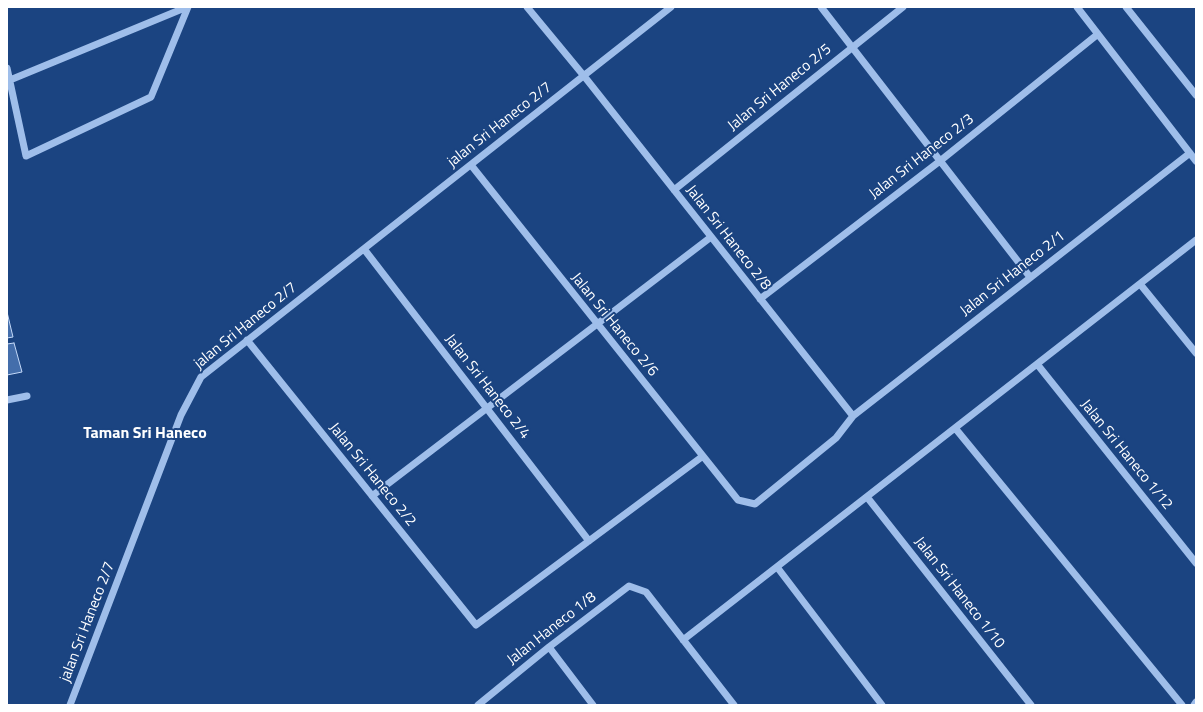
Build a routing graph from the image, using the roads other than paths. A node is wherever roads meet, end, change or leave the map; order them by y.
1 (187, 7) edge
2 (527, 7) edge
3 (671, 7) edge
4 (821, 7) edge
5 (903, 7) edge
6 (1077, 7) edge
7 (1126, 7) edge
8 (1098, 34) junction
9 (852, 47) junction
10 (7, 68) edge
11 (584, 76) junction
12 (10, 80) junction
13 (1196, 94) edge
14 (1190, 153) junction
15 (940, 161) junction
16 (1196, 161) edge
17 (471, 165) junction
18 (674, 190) junction
19 (711, 237) junction
20 (1196, 240) edge
21 (364, 249) junction
22 (1030, 278) junction
23 (1140, 284) junction
24 (760, 299) junction
25 (597, 324) junction
26 (247, 340) junction
27 (1196, 353) edge
28 (1037, 364) junction
29 (27, 396) dead end
30 (7, 400) edge
31 (487, 409) junction
32 (853, 416) junction
33 (955, 428) junction
34 (703, 456) junction
35 (372, 496) junction
36 (867, 497) junction
37 (738, 500) joint
38 (589, 541) junction
39 (1196, 563) edge
40 (777, 567) junction
41 (683, 640) junction
42 (549, 647) junction
43 (1196, 702) edge
44 (70, 705) edge
45 (478, 705) edge
46 (594, 705) edge
47 (734, 705) edge
48 (882, 705) edge
49 (1031, 705) edge
50 (1182, 705) edge
51 (1194, 705) edge

1 - 12 street
1 - 12 street
2 - 11 street, Jalan Sri Haneco 2/8
3 - 11 street, jalan Sri Haneco 2/7
4 - 9 street
5 - 9 street, Jalan Sri Haneco 2/5
6 - 8 street
7 - 13 street
8 - 14 street
8 - 15 street, Jalan Sri Haneco 2/3
9 - 15 street
9 - 18 street, Jalan Sri Haneco 2/5
10 - 12 street
11 - 17 street, jalan Sri Haneco 2/7
11 - 18 street, Jalan Sri Haneco 2/8
14 - 16 street
14 - 22 street, Jalan Sri Haneco 2/1
15 - 22 street
15 - 24 street, Jalan Sri Haneco 2/3
17 - 21 street, jalan Sri Haneco 2/7
17 - 25 street, Jalan Sri Haneco 2/6
18 - 19 street, Jalan Sri Haneco 2/8
19 - 24 street, Jalan Sri Haneco 2/8
19 - 25 street
20 - 23 street
21 - 26 street, jalan Sri Haneco 2/7
21 - 31 street, Jalan Sri Haneco 2/4
22 - 32 street, Jalan Sri Haneco 2/1
23 - 27 street
23 - 28 street
24 - 32 street, Jalan Sri Haneco 2/8
25 - 31 street
25 - 34 street, Jalan Sri Haneco 2/6
26 - 35 street, Jalan Sri Haneco 2/2
26 - 44 street, jalan Sri Haneco 2/7
28 - 33 street
28 - 39 street, Jalan Sri Haneco 1/12
29 - 30 street
31 - 35 street
31 - 38 street, Jalan Sri Haneco 2/4
32 - 37 street, Jalan Sri Haneco 2/1
33 - 36 street
33 - 50 street
34 - 37 street, Jalan Sri Haneco 2/6
34 - 38 street
35 - 38 street, Jalan Sri Haneco 2/2
36 - 40 street
36 - 49 street, Jalan Sri Haneco 1/10
40 - 41 street
40 - 48 street
41 - 42 street, Jalan Haneco 1/8
41 - 47 street
42 - 45 street, Jalan Haneco 1/8
42 - 46 street
43 - 51 street

